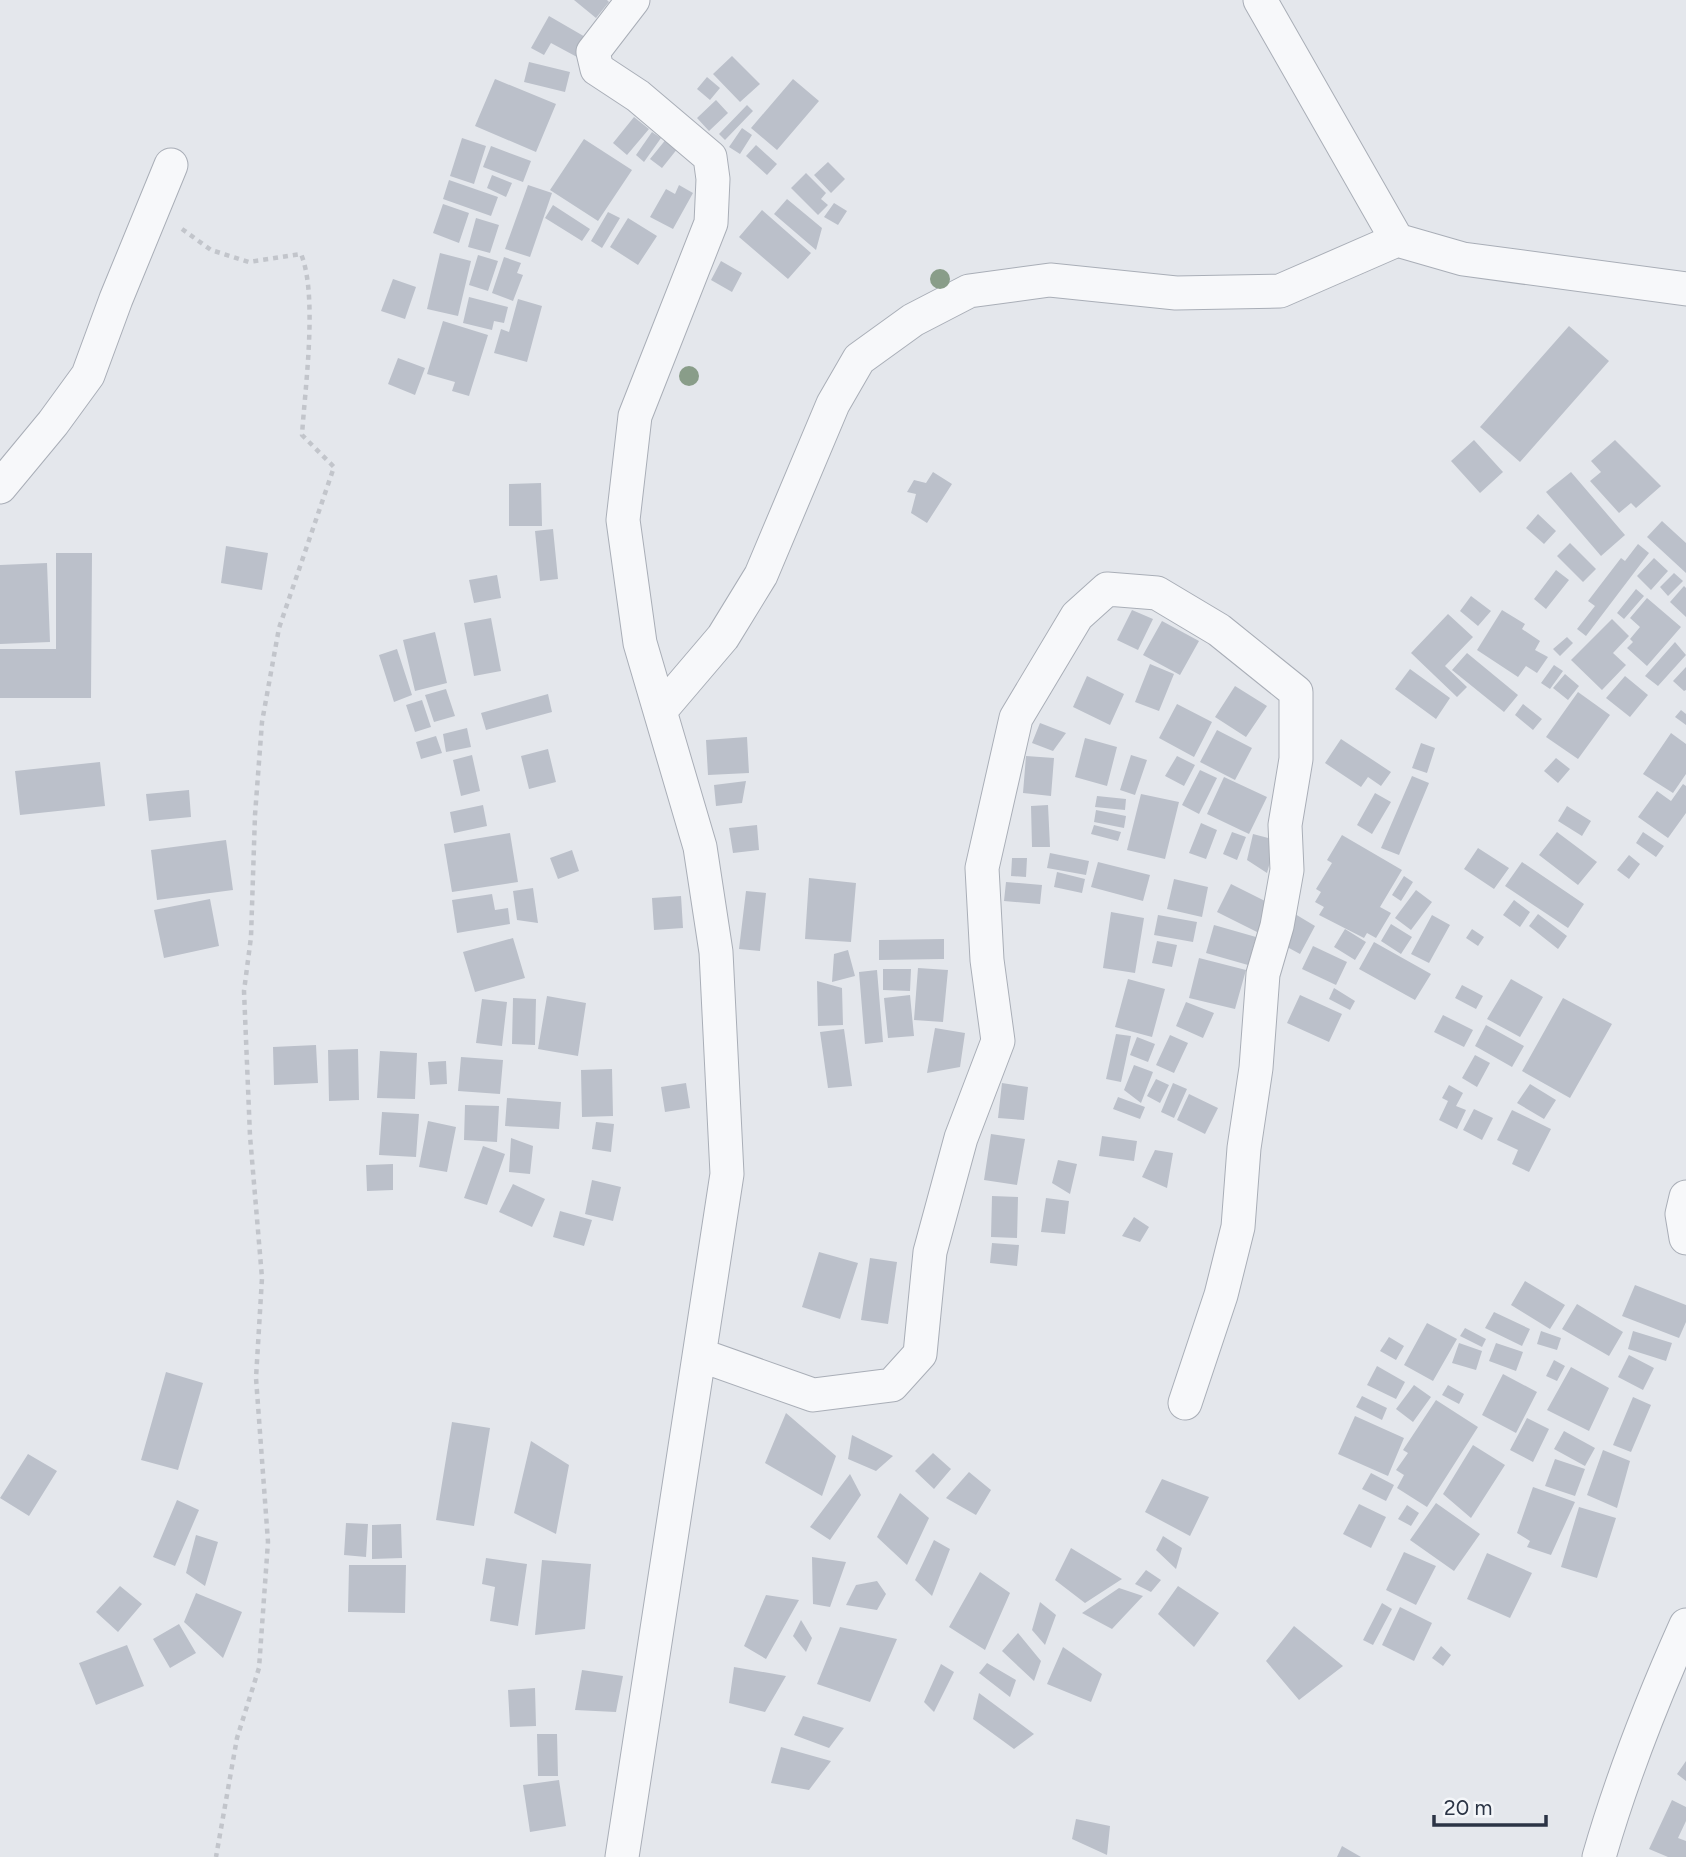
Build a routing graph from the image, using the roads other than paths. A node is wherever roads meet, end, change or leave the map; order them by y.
1 (633, 0) edge
2 (1259, 0) edge
3 (172, 165) dead end
4 (1397, 240) junction
5 (1686, 289) edge
6 (0, 487) edge
7 (660, 711) junction
8 (1686, 1197) edge
9 (1686, 1238) edge
10 (700, 1355) junction
11 (1185, 1403) dead end
12 (1686, 1625) edge
13 (622, 1857) edge
14 (1599, 1857) edge

1 - 7 street
2 - 4 street
3 - 6 street
4 - 5 street
4 - 7 street
7 - 10 street
8 - 9 street
10 - 11 street
10 - 13 street
12 - 14 street

